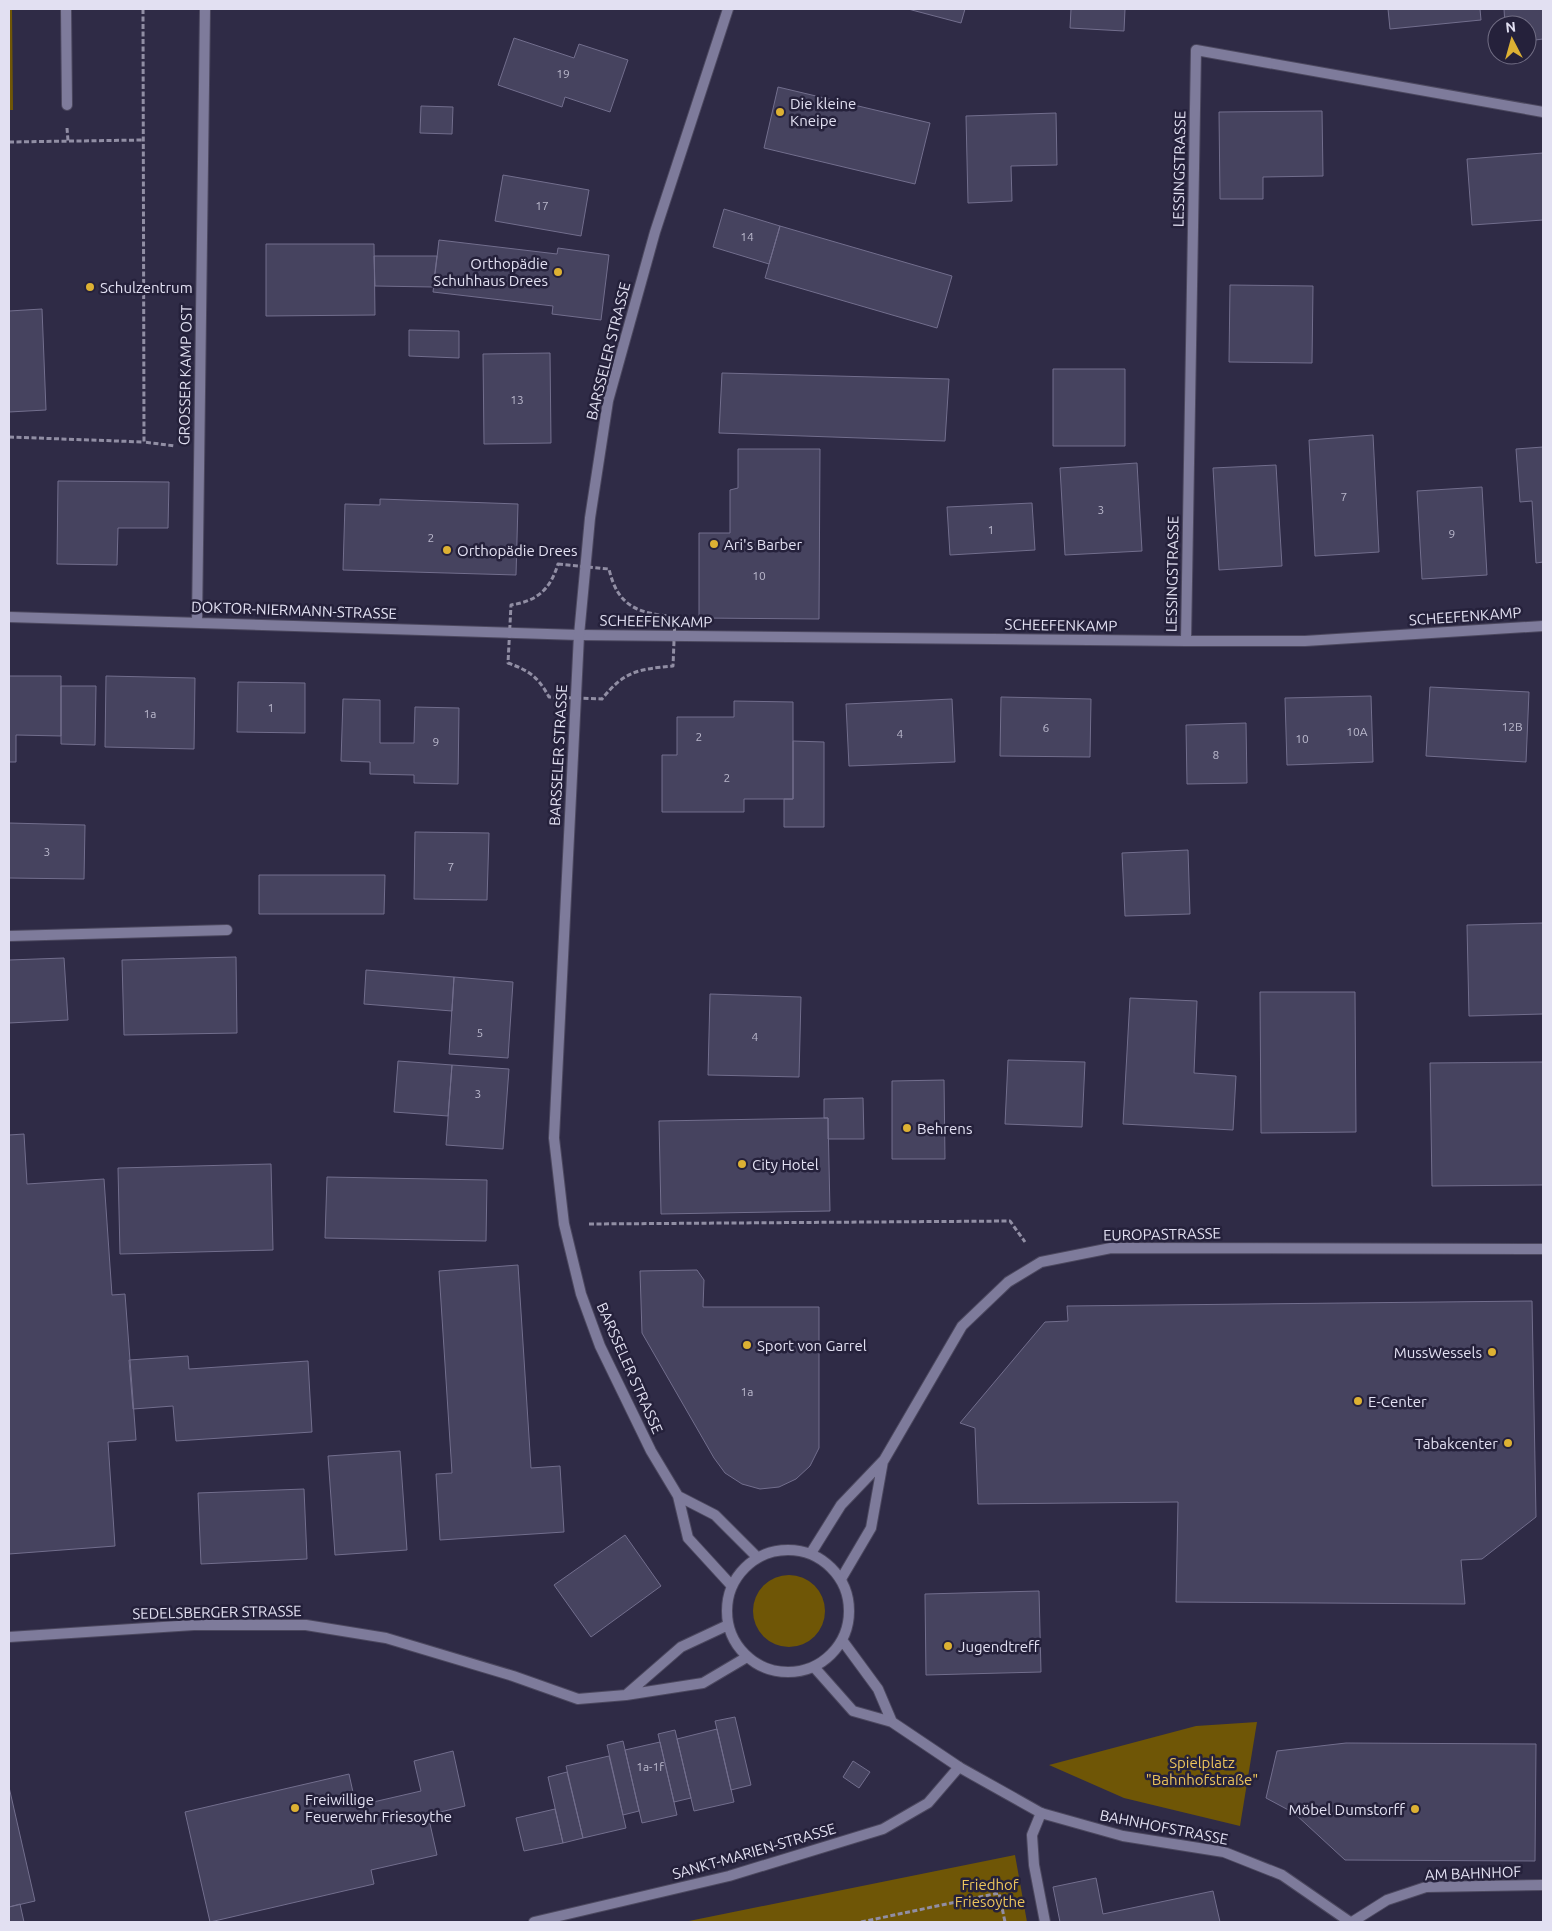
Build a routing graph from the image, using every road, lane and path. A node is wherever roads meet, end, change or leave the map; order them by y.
1 (66, 9) edge
2 (143, 9) edge
3 (205, 9) edge
4 (728, 9) edge
5 (67, 105) dead end
6 (1543, 112) edge
7 (143, 140) junction
8 (9, 142) edge
9 (9, 437) edge
10 (144, 442) junction
11 (199, 450) junction
12 (9, 618) edge
13 (197, 622) junction
14 (1543, 626) edge
15 (579, 635) junction
16 (1186, 641) junction
17 (227, 930) dead end
18 (9, 936) edge
19 (564, 1224) junction
20 (1543, 1249) edge
21 (1040, 1262) junction
22 (884, 1460) junction
23 (678, 1496) junction
24 (811, 1554) junction
25 (758, 1557) junction
26 (841, 1579) junction
27 (732, 1585) junction
28 (728, 1625) junction
29 (9, 1637) edge
30 (842, 1640) junction
31 (747, 1657) junction
32 (814, 1667) junction
33 (626, 1695) junction
34 (892, 1722) junction
35 (959, 1766) junction
36 (1041, 1813) junction
37 (1543, 1885) edge
38 (875, 1921) edge
39 (534, 1922) edge
40 (861, 1922) edge
41 (1005, 1922) edge
42 (1045, 1922) edge
43 (1351, 1922) edge

1 - 5 street
2 - 7 path
3 - 11 street, GROSSER KAMP OST
4 - 15 street, BARSSELER STRASSE
6 - 16 street, LESSINGSTRASSE
7 - 8 path
7 - 10 path
9 - 10 path
10 - 11 path
11 - 13 street, GROSSER KAMP OST
12 - 13 street, DOKTOR-NIERMANN-STRASSE
13 - 15 street, DOKTOR-NIERMANN-STRASSE
14 - 16 street, SCHEEFENKAMP
15 - 16 street, SCHEEFENKAMP
15 - 19 street, BARSSELER STRASSE
17 - 18 street
19 - 21 path
19 - 23 street, BARSSELER STRASSE
20 - 21 street, EUROPASTRASSE
21 - 22 street, EUROPASTRASSE
22 - 24 street, EUROPASTRASSE
22 - 26 street, EUROPASTRASSE
23 - 25 street
23 - 27 street, BARSSELER STRASSE
24 - 25 street
24 - 26 street
25 - 27 street
26 - 30 street
27 - 28 street
28 - 31 street
28 - 33 street
29 - 33 street, SEDELSBERGER STRASSE
30 - 32 street
30 - 34 street
31 - 32 street
31 - 33 street, SEDELSBERGER STRASSE
32 - 34 street, BAHNHOFSTRASSE
34 - 35 street, BAHNHOFSTRASSE
35 - 36 street, BAHNHOFSTRASSE
35 - 39 street, SANKT-MARIEN-STRASSE
36 - 42 street
36 - 43 street, BAHNHOFSTRASSE
37 - 43 street, AM BAHNHOF
38 - 40 path
38 - 41 path

